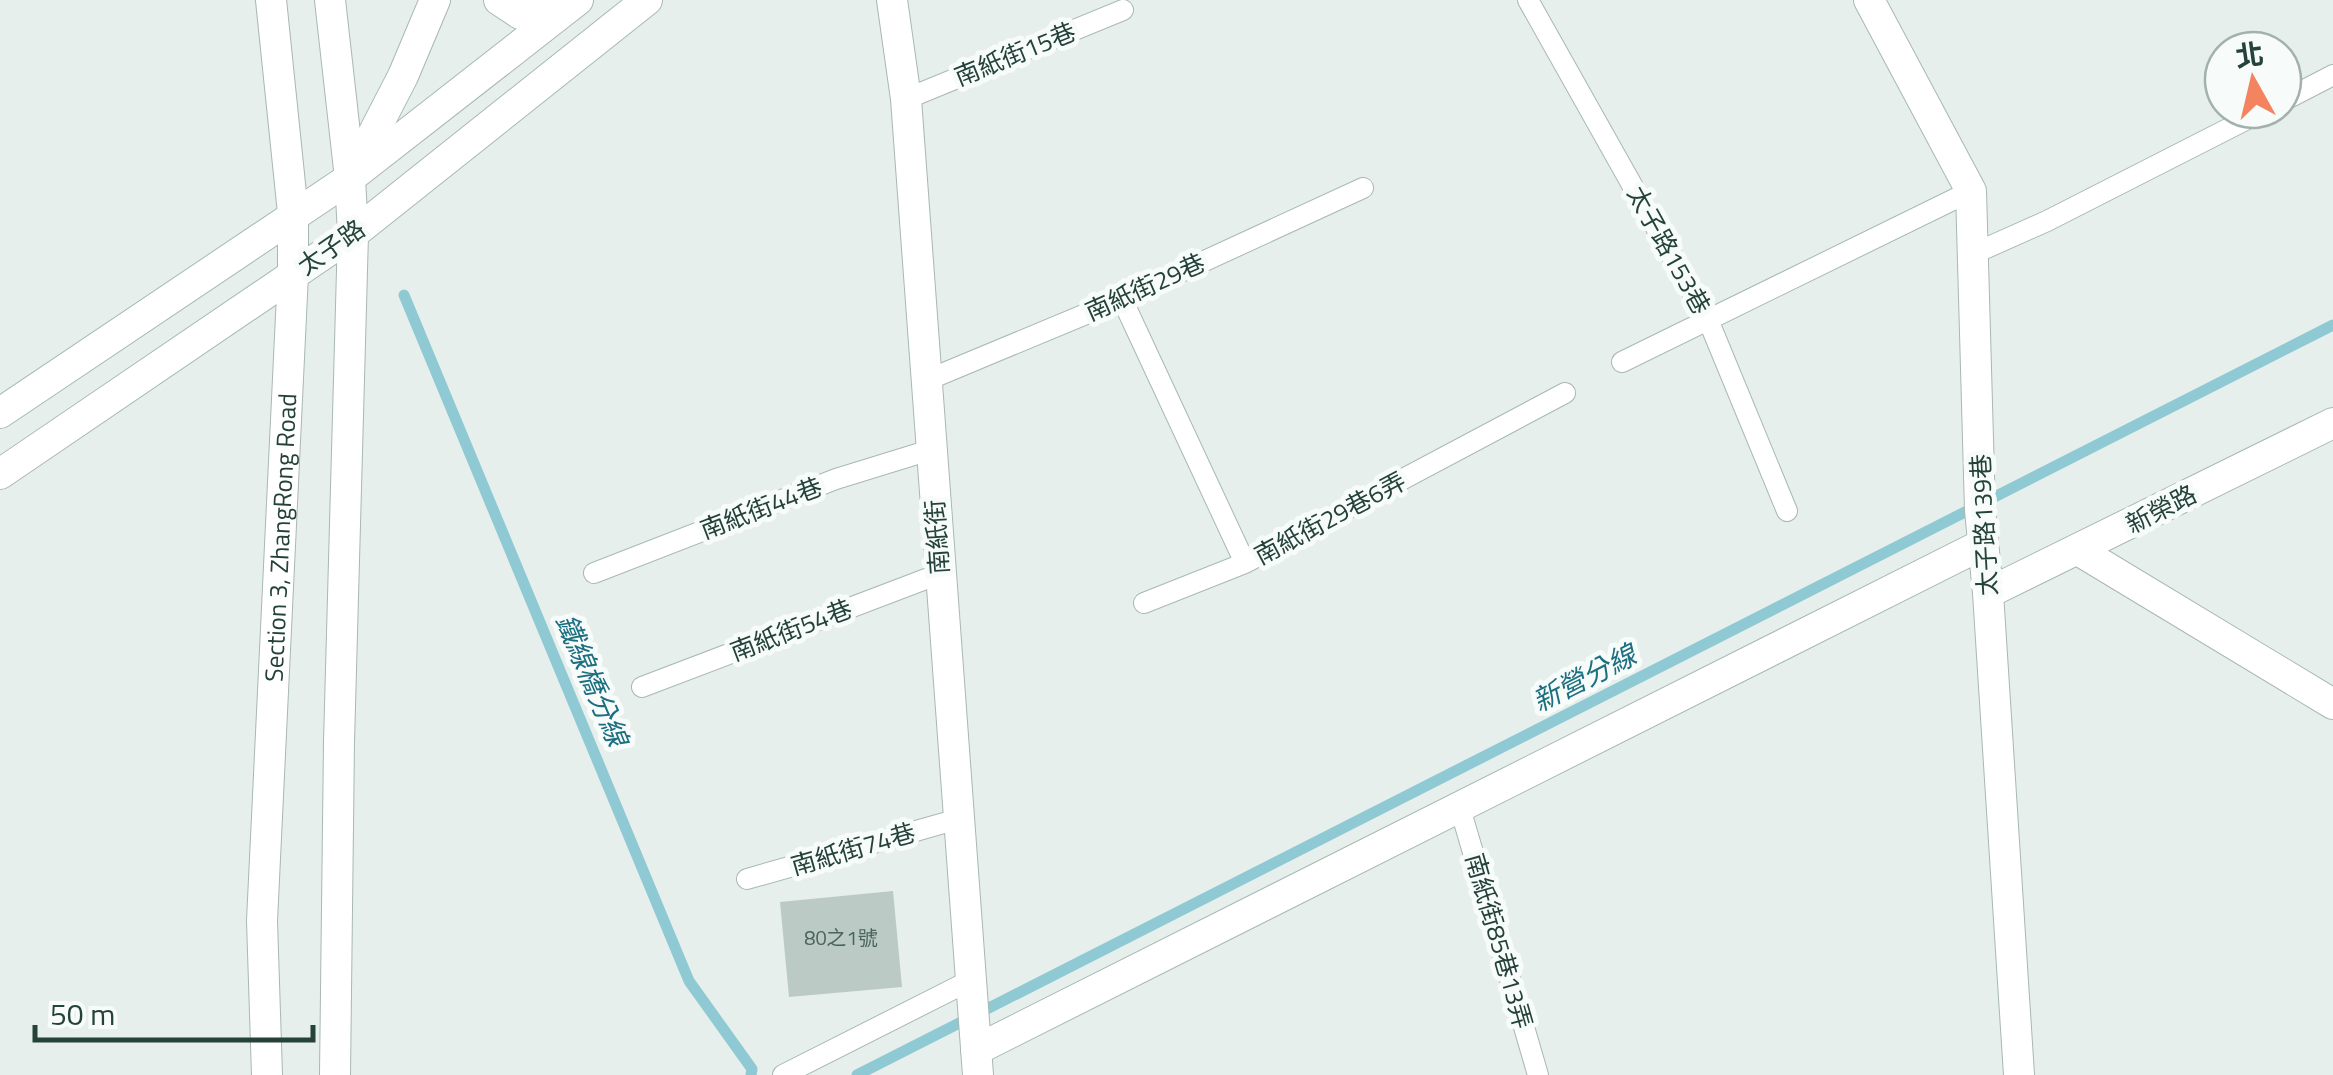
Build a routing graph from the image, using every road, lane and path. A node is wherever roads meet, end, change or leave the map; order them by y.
1 (271, 0) edge
2 (330, 0) edge
3 (435, 0) edge
4 (499, 0) edge
5 (647, 0) edge
6 (892, 0) edge
7 (1528, 0) edge
8 (1869, 0) edge
9 (569, 7) edge
10 (1123, 10) dead end
11 (2333, 75) edge
12 (2303, 91) edge
13 (906, 99) junction
14 (2226, 130) edge
15 (350, 178) junction
16 (1363, 188) dead end
17 (1971, 190) junction
18 (293, 214) junction
19 (353, 234) junction
20 (1974, 254) junction
21 (293, 274) junction
22 (1122, 299) junction
23 (1710, 322) junction
24 (1622, 362) dead end
25 (925, 381) junction
26 (1565, 394) dead end
27 (0, 413) edge
28 (2333, 423) edge
29 (930, 450) junction
30 (0, 474) edge
31 (1786, 511) dead end
32 (1983, 544) junction
33 (2078, 550) junction
34 (1245, 563) junction
35 (594, 573) dead end
36 (940, 574) junction
37 (1988, 594) junction
38 (1144, 603) dead end
39 (642, 687) dead end
40 (2333, 704) edge
41 (1460, 808) junction
42 (958, 819) junction
43 (747, 879) dead end
44 (971, 980) junction
45 (977, 1062) edge
46 (267, 1075) edge
47 (335, 1075) edge
48 (782, 1075) edge
49 (1538, 1075) edge
50 (2019, 1075) edge

1 - 18 street, Section 3, ZhangRong Road
2 - 15 street
3 - 15 street
4 - 9 street
5 - 19 street, 太子路
6 - 13 street, 南紙街
7 - 23 lane, 太子路153巷
8 - 17 street, 太子路139巷
9 - 15 street, 太子路
10 - 13 lane, 南紙街15巷
11 - 12 lane
13 - 25 street, 南紙街
14 - 20 lane
15 - 18 street, 太子路
15 - 19 street
16 - 22 lane, 南紙街29巷
17 - 20 street, 太子路139巷
17 - 23 lane
18 - 21 street, Section 3, ZhangRong Road
18 - 27 street, 太子路
19 - 21 street, 太子路
19 - 47 street
20 - 32 street, 太子路139巷
21 - 30 street, 太子路
21 - 46 street, Section 3, ZhangRong Road
22 - 25 lane, 南紙街29巷
22 - 34 lane, 南紙街29巷6弄
23 - 24 lane
23 - 31 lane, 太子路153巷
25 - 29 street, 南紙街
26 - 34 lane, 南紙街29巷6弄
28 - 33 street, 新榮路
29 - 35 lane, 南紙街44巷
29 - 36 street, 南紙街
32 - 37 street, 太子路139巷
32 - 41 street
33 - 37 street, 新榮路
33 - 40 street
34 - 38 lane
36 - 39 lane, 南紙街54巷
36 - 42 street, 南紙街
37 - 50 street, 太子路139巷
41 - 45 street
41 - 49 lane, 南紙街85巷13弄
42 - 43 lane, 南紙街74巷
42 - 44 street, 南紙街
44 - 45 street, 南紙街
44 - 48 lane

